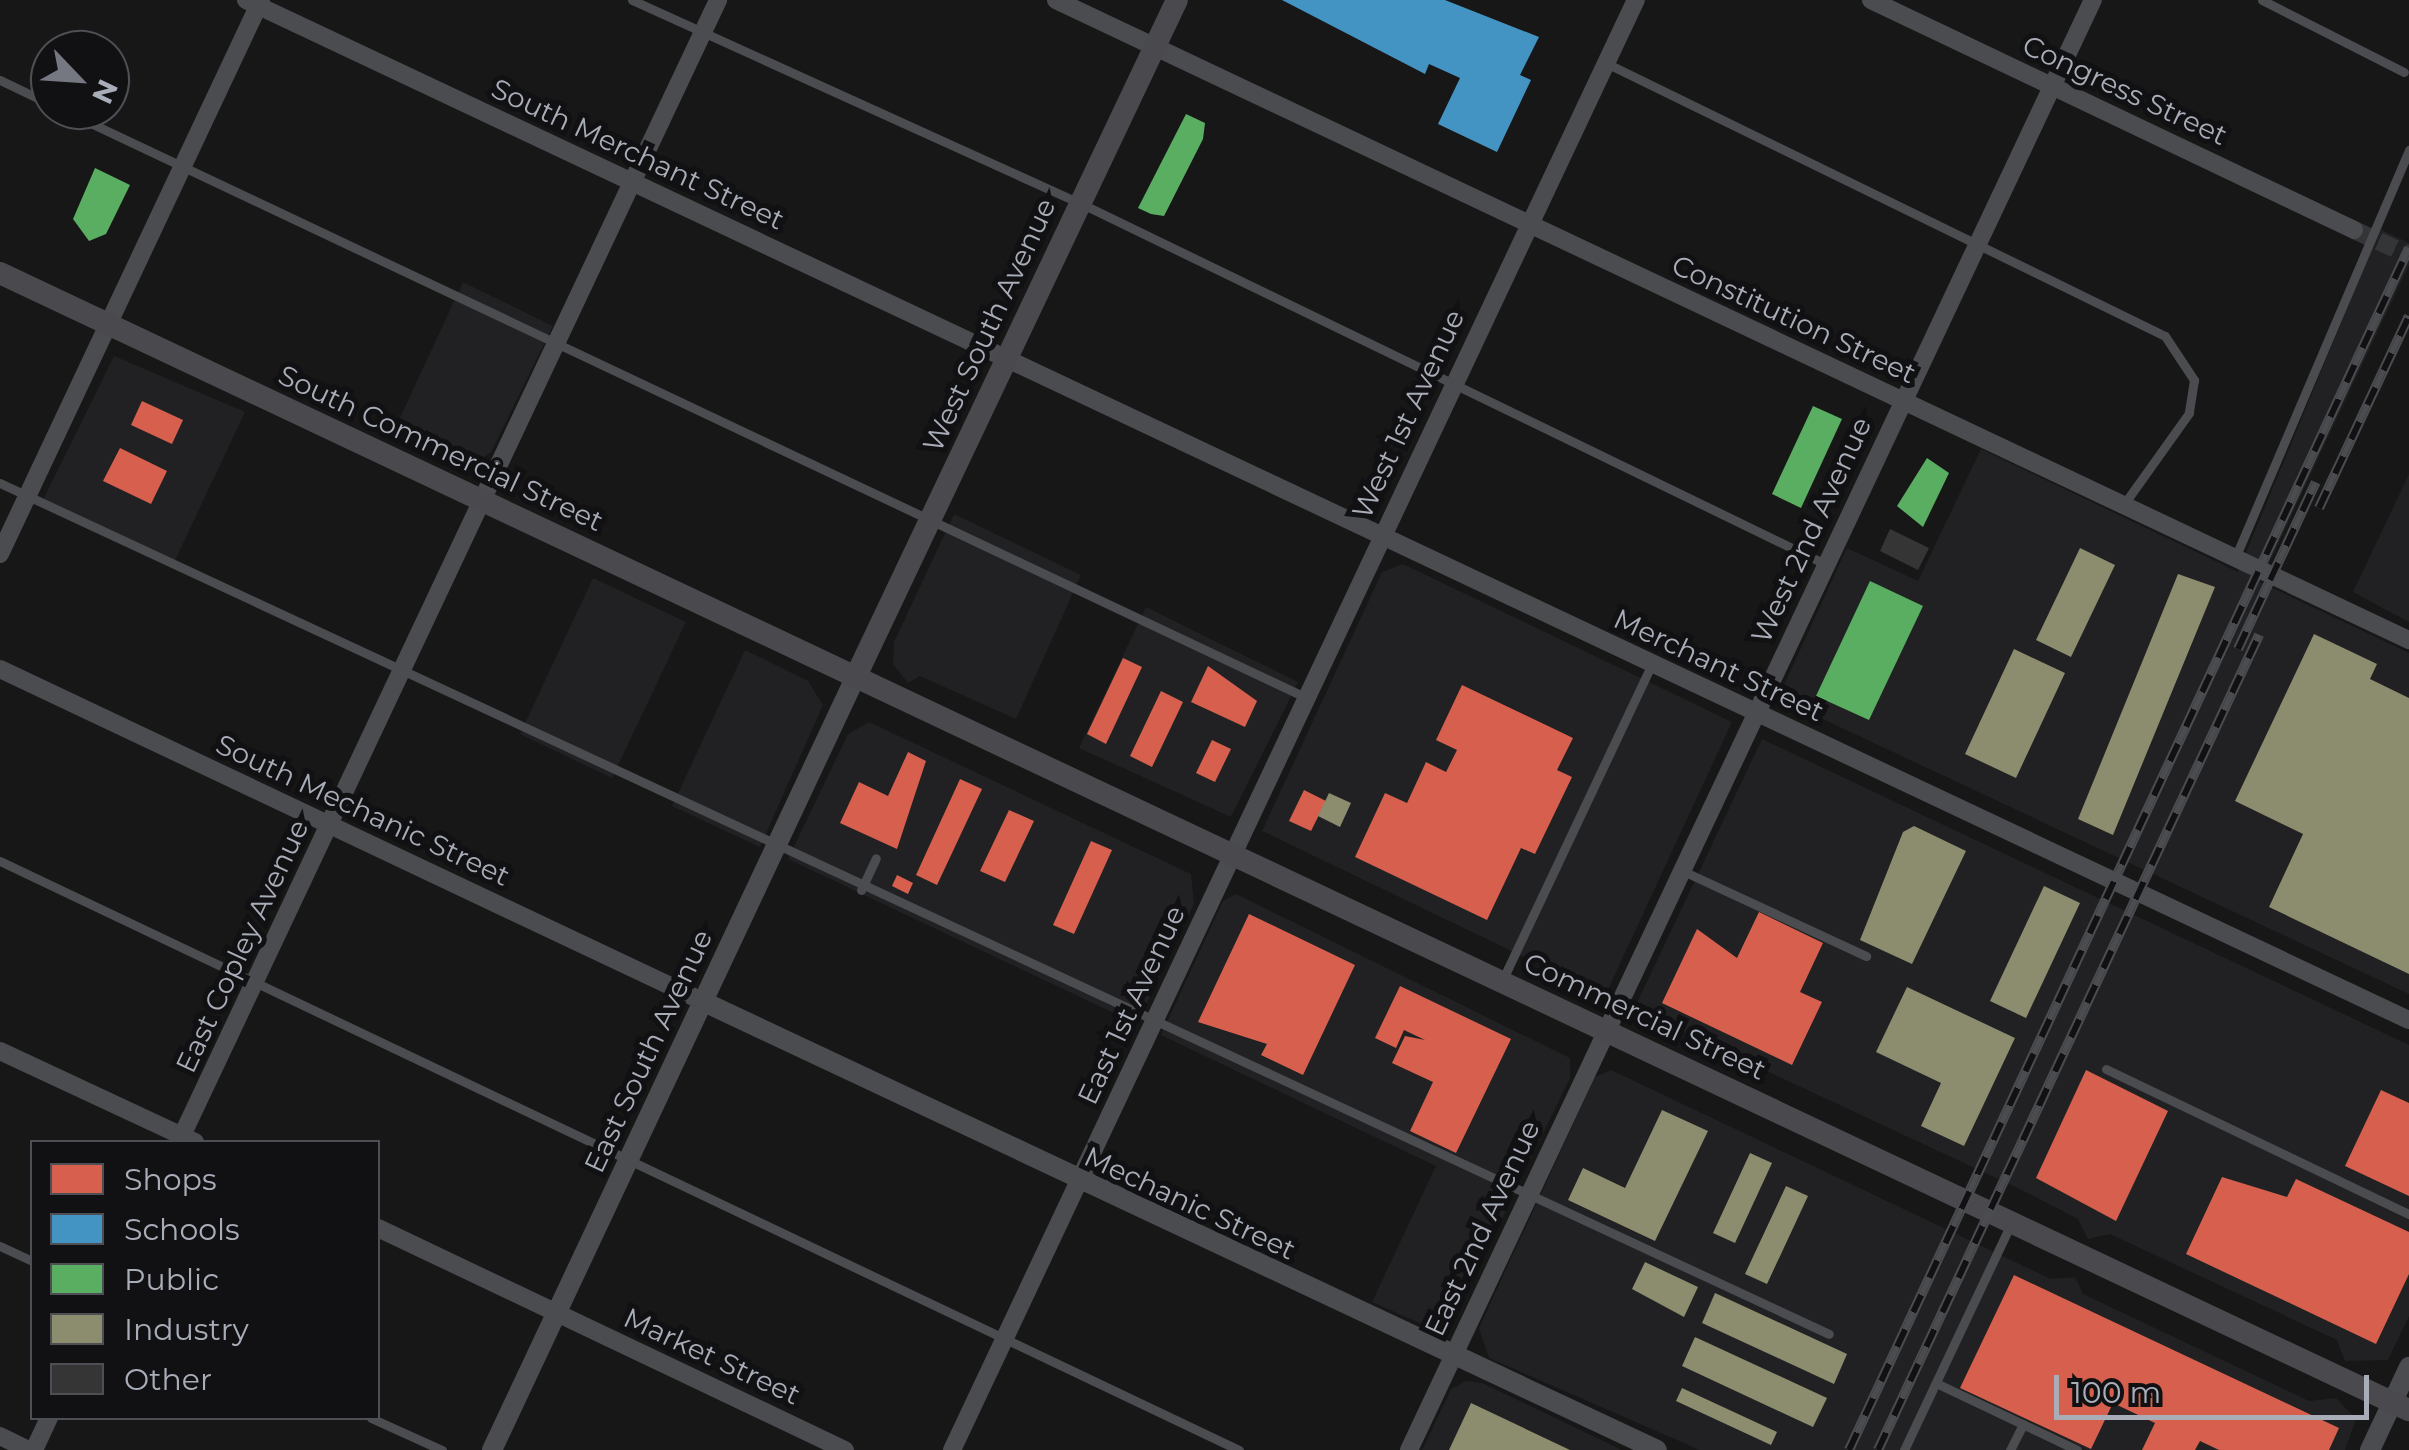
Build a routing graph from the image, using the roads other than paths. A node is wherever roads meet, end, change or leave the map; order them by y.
1 (632, 0) edge
2 (718, 0) edge
3 (1056, 0) edge
4 (1177, 0) edge
5 (1636, 0) edge
6 (1871, 0) edge
7 (2093, 0) edge
8 (2262, 0) edge
9 (255, 2) edge
10 (703, 34) junction
11 (1156, 46) junction
12 (1606, 62) junction
13 (2404, 72) dead end
14 (0, 80) edge
15 (2053, 86) junction
16 (30, 94) edge
17 (106, 130) edge
18 (2409, 150) edge
19 (182, 166) junction
20 (632, 182) junction
21 (1080, 203) junction
22 (1528, 224) junction
23 (2354, 230) tunnel mouth
24 (1976, 244) junction
25 (0, 274) edge
26 (108, 324) junction
27 (556, 343) junction
28 (1006, 358) junction
29 (1451, 387) junction
30 (1902, 400) junction
31 (0, 483) edge
32 (27, 496) junction
33 (482, 501) junction
34 (2123, 505) junction
35 (933, 514) junction
36 (1381, 536) junction
37 (0, 554) edge
38 (2235, 558) junction
39 (1826, 564) junction
40 (2409, 640) edge
41 (1652, 664) junction
42 (0, 669) edge
43 (401, 672) junction
44 (856, 676) junction
45 (1305, 696) junction
46 (1755, 712) junction
47 (329, 825) junction
48 (773, 848) junction
49 (1232, 854) junction
50 (876, 858) dead end
51 (0, 861) edge
52 (1681, 870) junction
53 (860, 890) junction
54 (1866, 956) dead end
55 (1502, 981) junction
56 (255, 982) junction
57 (702, 1001) junction
58 (2409, 1020) edge
59 (1153, 1022) junction
60 (1605, 1030) junction
61 (0, 1051) edge
62 (2106, 1069) dead end
63 (185, 1140) edge
64 (628, 1158) junction
65 (1079, 1181) junction
66 (1528, 1196) junction
67 (2409, 1214) edge
68 (2012, 1222) junction
69 (380, 1229) edge
70 (0, 1246) edge
71 (30, 1260) edge
72 (556, 1312) junction
73 (1829, 1334) dead end
74 (1006, 1335) junction
75 (1453, 1356) junction
76 (2409, 1367) edge
77 (1936, 1383) junction
78 (2401, 1406) edge
79 (48, 1420) edge
80 (375, 1420) edge
81 (2023, 1424) junction
82 (0, 1436) edge
83 (31, 1450) edge
84 (442, 1450) edge
85 (492, 1450) edge
86 (845, 1450) edge
87 (952, 1450) edge
88 (1239, 1450) edge
89 (1408, 1450) edge
90 (1657, 1450) edge
91 (1904, 1450) edge
92 (2010, 1450) edge
93 (2077, 1450) edge
94 (2370, 1450) edge

1 - 10 lane
2 - 10 street, East Copley Avenue
3 - 11 street, Constitution Street
4 - 11 main road, West South Avenue
5 - 12 street, West 1st Avenue
6 - 15 street, Congress Street
7 - 15 street, West 2nd Avenue
8 - 13 lane
9 - 19 street
9 - 20 street, South Merchant Street
10 - 20 street, East Copley Avenue
10 - 21 lane
11 - 21 main road, West South Avenue
11 - 22 street, Constitution Street
12 - 22 street, West 1st Avenue
12 - 24 lane
14 - 16 lane
15 - 23 street, Congress Street
15 - 24 street, West 2nd Avenue
17 - 19 lane
18 - 38 lane
19 - 26 street
19 - 27 lane
20 - 27 street, East Copley Avenue
20 - 28 street, South Merchant Street
21 - 28 main road, West South Avenue
21 - 29 lane
22 - 29 street, West 1st Avenue
22 - 30 street, Constitution Street
24 - 30 street, West 2nd Avenue
24 - 34 lane
25 - 26 main road, South Commercial Street
26 - 32 street
26 - 33 main road, South Commercial Street
27 - 33 street, East Copley Avenue
27 - 35 lane
28 - 35 main road, West South Avenue
28 - 36 street, Merchant Street
29 - 36 street, West 1st Avenue
29 - 39 lane
30 - 34 street, Constitution Street
30 - 39 street, West 2nd Avenue
31 - 32 lane
32 - 37 street
32 - 43 lane
33 - 43 street, East Copley Avenue
33 - 44 main road, South Commercial Street
34 - 38 street, Constitution Street
35 - 44 main road, West South Avenue
35 - 45 lane
36 - 41 street, Merchant Street
36 - 45 street, West 1st Avenue
38 - 40 street, Constitution Street
39 - 46 street, West 2nd Avenue
41 - 46 street, Merchant Street
41 - 55 lane
42 - 47 street, South Mechanic Street
43 - 47 street, East Copley Avenue
43 - 48 lane
44 - 48 street, East South Avenue
44 - 49 main road, Commercial Street
45 - 49 street, West 1st Avenue
46 - 52 street, West 2nd Avenue
46 - 58 street, Merchant Street
47 - 56 street, East Copley Avenue
47 - 57 street, South Mechanic Street
48 - 53 lane
48 - 57 street, East South Avenue
49 - 55 main road, Commercial Street
49 - 59 street, East 1st Avenue
50 - 53 lane
51 - 56 lane
52 - 54 lane
52 - 60 street, West 2nd Avenue
53 - 59 lane
55 - 60 main road, Commercial Street
56 - 63 street, East Copley Avenue
56 - 64 lane
57 - 64 street, East South Avenue
57 - 65 street, Mechanic Street
59 - 65 street, East 1st Avenue
59 - 66 lane
60 - 66 street, East 2nd Avenue
60 - 68 main road, Commercial Street
61 - 63 street
62 - 67 lane
64 - 72 street, East South Avenue
64 - 74 lane
65 - 74 street, East 1st Avenue
65 - 75 street, Mechanic Street
66 - 73 lane
66 - 75 street, East 2nd Avenue
68 - 77 lane
68 - 78 main road, Commercial Street
69 - 72 street, Market Street
70 - 71 lane
72 - 85 street, East South Avenue
72 - 86 street, Market Street
74 - 87 street, East 1st Avenue
74 - 88 lane
75 - 89 street, East 2nd Avenue
75 - 90 street, Mechanic Street
76 - 78 street
77 - 81 lane
77 - 91 lane
78 - 94 street
79 - 83 street
80 - 84 lane
81 - 92 lane
81 - 93 lane
82 - 83 street

